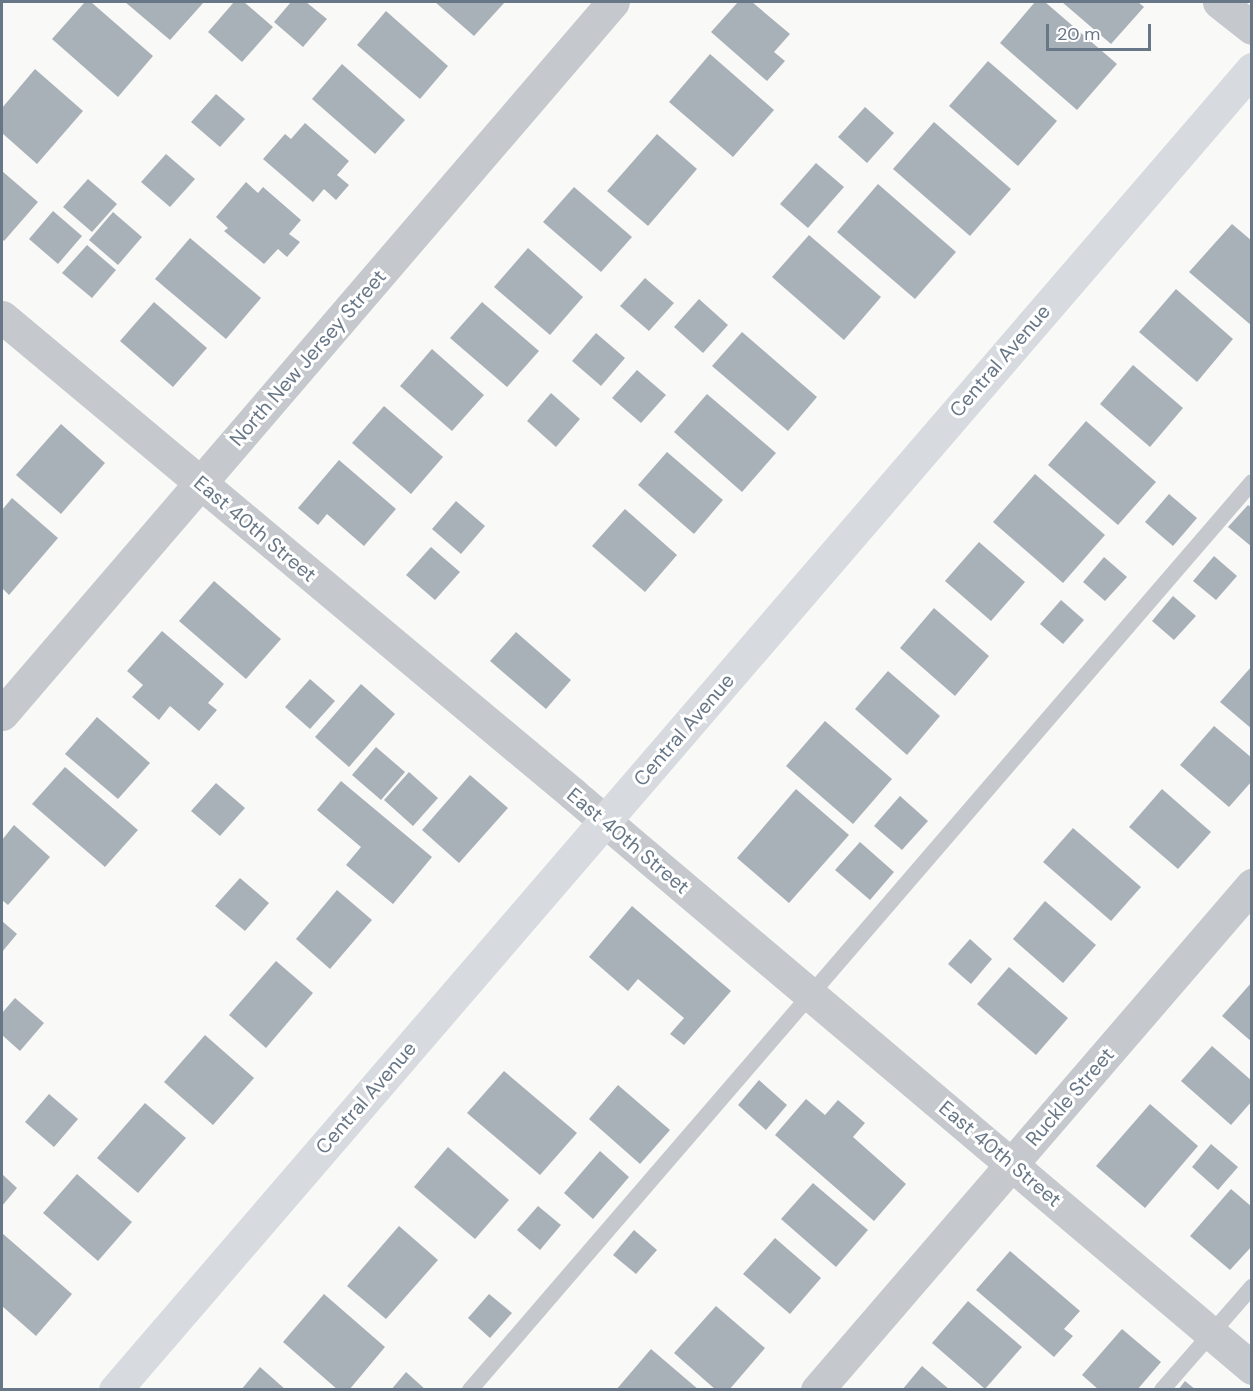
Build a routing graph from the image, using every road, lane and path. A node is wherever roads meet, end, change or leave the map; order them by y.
1 (613, 2) edge
2 (1219, 2) edge
3 (1251, 28) edge
4 (1251, 69) edge
5 (2, 317) edge
6 (1251, 482) edge
7 (200, 483) junction
8 (2, 714) edge
9 (605, 821) junction
10 (1251, 885) edge
11 (808, 994) junction
12 (1012, 1164) junction
13 (1251, 1287) edge
14 (1211, 1333) junction
15 (1251, 1368) edge
16 (115, 1389) edge
17 (470, 1389) edge
18 (817, 1389) edge
19 (1162, 1389) edge

1 - 7 street, North New Jersey Street
2 - 3 street
4 - 9 main road, Central Avenue
5 - 7 street, East 40th Street
6 - 11 lane
7 - 8 street, North New Jersey Street
7 - 9 street, East 40th Street
9 - 11 street, East 40th Street
9 - 16 main road, Central Avenue
10 - 12 street, Ruckle Street
11 - 12 street, East 40th Street
11 - 17 lane
12 - 14 street, East 40th Street
12 - 18 street, Ruckle Street
13 - 14 lane
14 - 15 street, East 40th Street
14 - 19 lane

